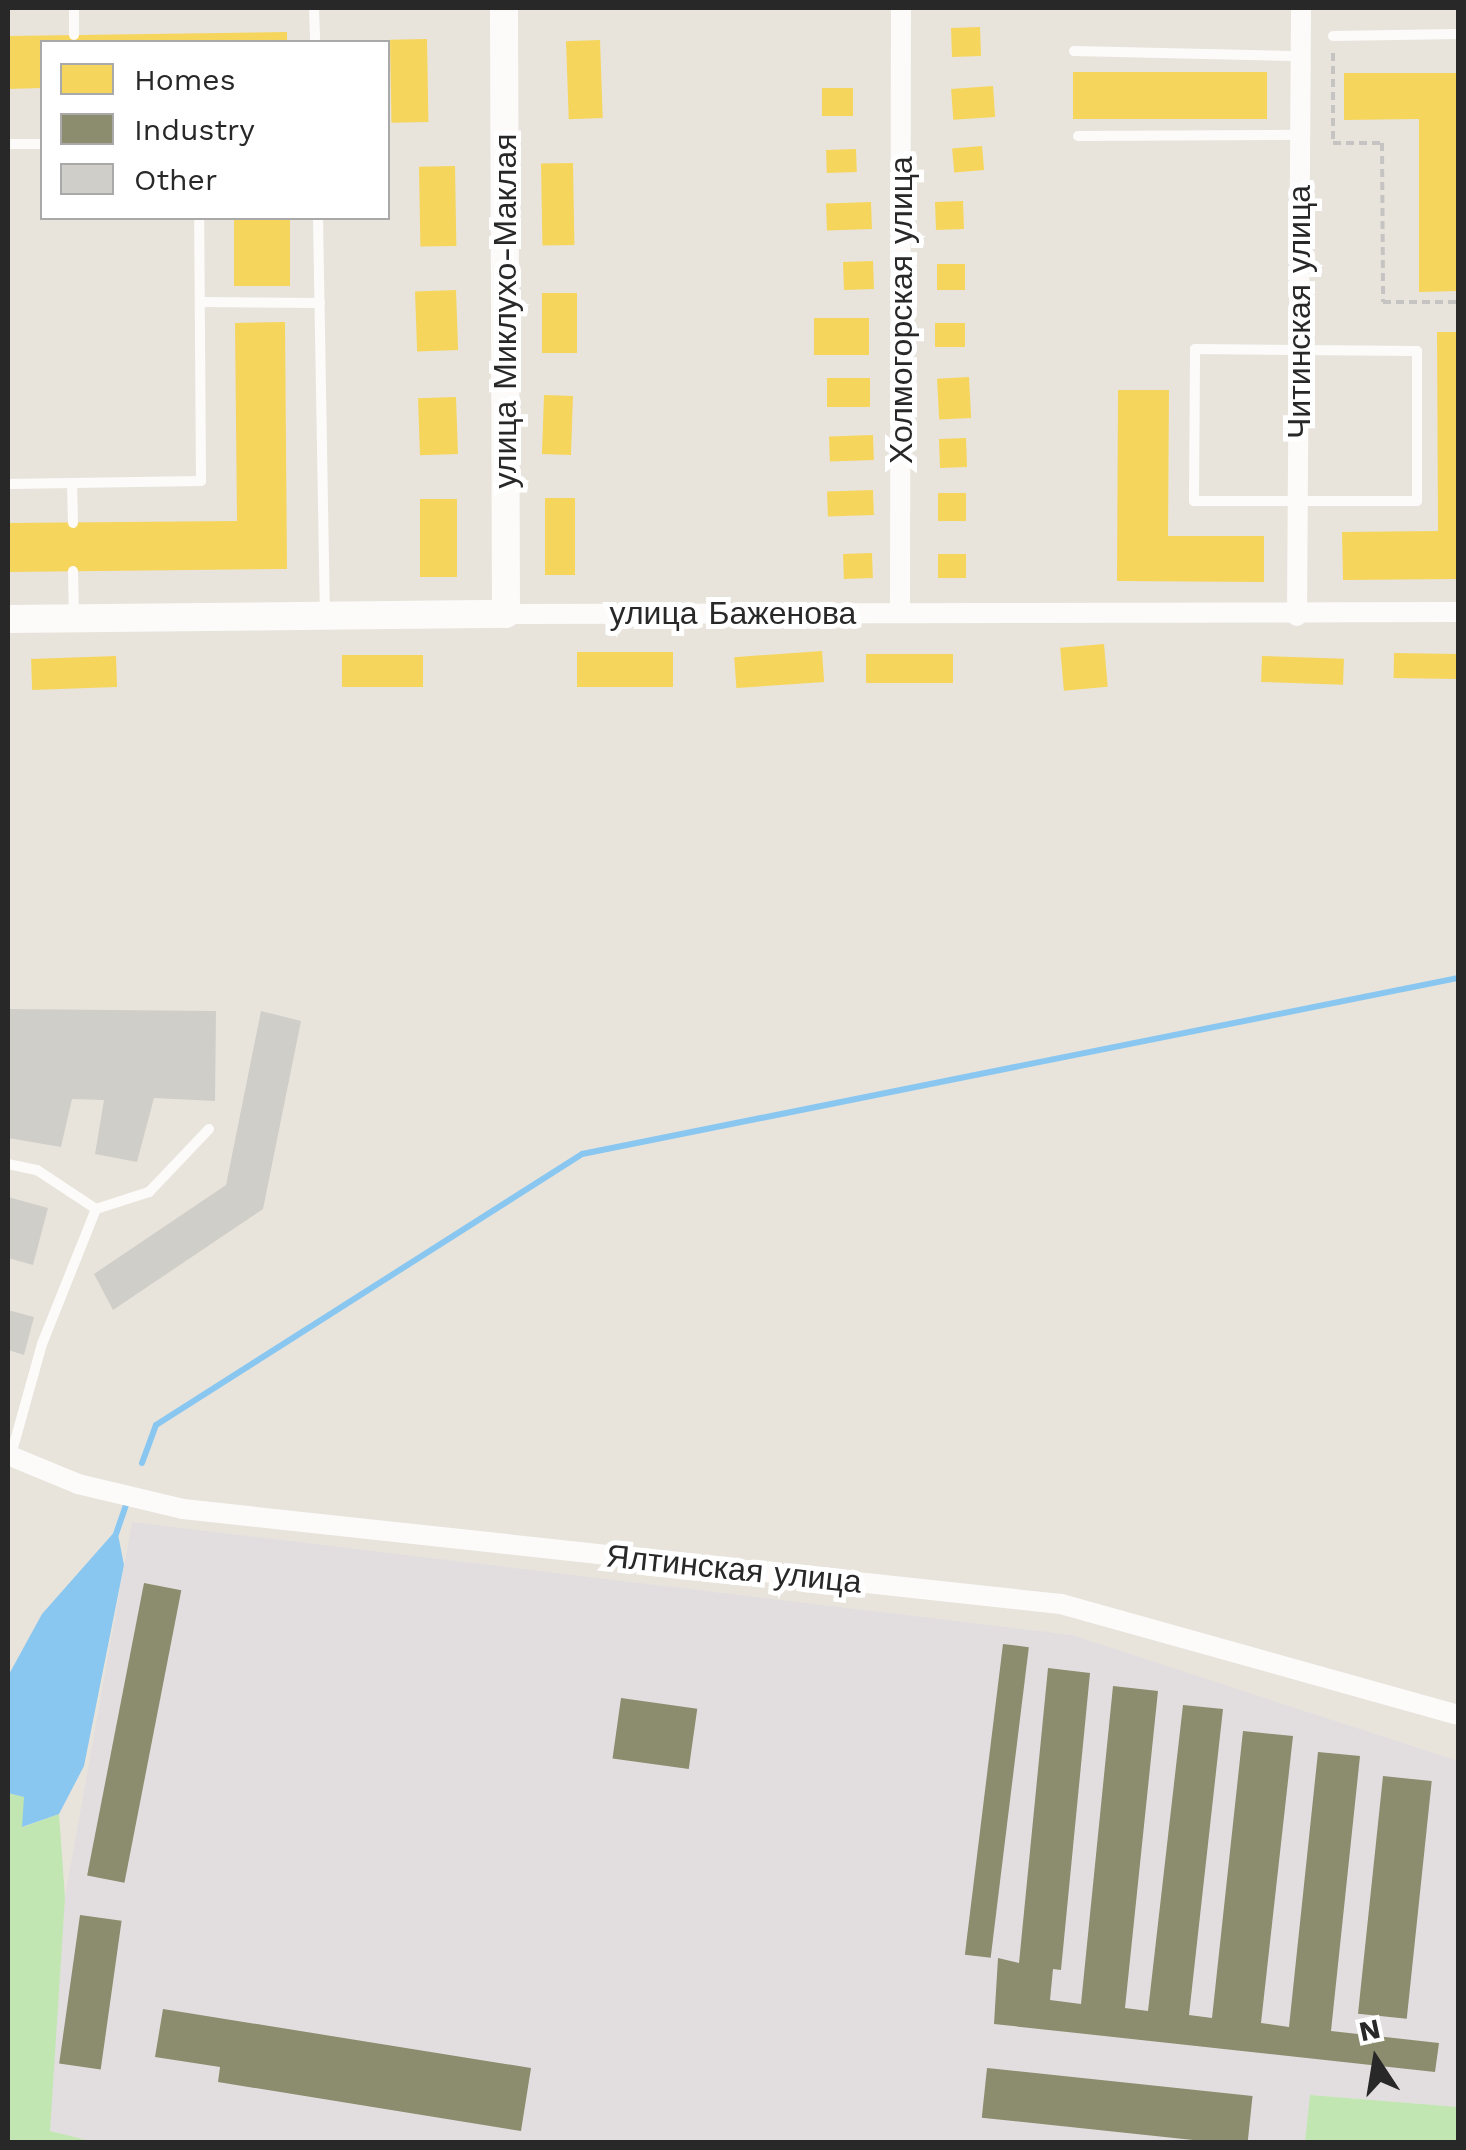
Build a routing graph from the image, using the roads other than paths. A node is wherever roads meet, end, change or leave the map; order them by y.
1 (74, 8) edge
2 (314, 8) edge
3 (504, 8) edge
4 (901, 8) edge
5 (1301, 8) edge
6 (1458, 34) edge
7 (74, 36) dead end
8 (1333, 36) road end
9 (315, 40) edge
10 (1074, 51) dead end
11 (1301, 56) junction
12 (1300, 134) junction
13 (1078, 136) dead end
14 (8, 144) edge
15 (40, 144) edge
16 (199, 220) edge
17 (318, 220) edge
18 (200, 302) junction
19 (320, 303) junction
20 (1299, 352) junction
21 (72, 483) junction
22 (8, 484) edge
23 (1298, 501) junction
24 (72, 523) dead end
25 (73, 571) dead end
26 (1458, 612) edge
27 (900, 613) junction
28 (506, 614) junction
29 (325, 616) junction
30 (1297, 616) junction
31 (74, 618) junction
32 (8, 619) edge
33 (209, 1129) dead end
34 (8, 1164) edge
35 (96, 1209) junction
36 (9, 1456) edge
37 (1456, 1714) dead end

1 - 7 lane
2 - 9 lane
3 - 28 street, улица Миклухо-Маклая
4 - 27 street, Холмогорская улица
5 - 11 street, Читинская улица
6 - 8 lane
10 - 11 lane
11 - 12 street, Читинская улица
12 - 13 lane
12 - 20 street, Читинская улица
14 - 15 lane
16 - 18 lane
17 - 19 lane
18 - 19 lane
18 - 21 lane
19 - 29 lane
20 - 23 street, Читинская улица
20 - 23 lane
20 - 23 lane
21 - 22 lane
21 - 24 lane
23 - 30 street, Читинская улица
25 - 31 lane
26 - 30 street, улица Баженова
27 - 28 street, улица Баженова
27 - 30 street, улица Баженова
28 - 29 street, улица Баженова
29 - 31 street, улица Баженова
31 - 32 street, улица Баженова
33 - 35 lane
34 - 35 lane
35 - 36 lane
36 - 37 street, Ялтинская улица

